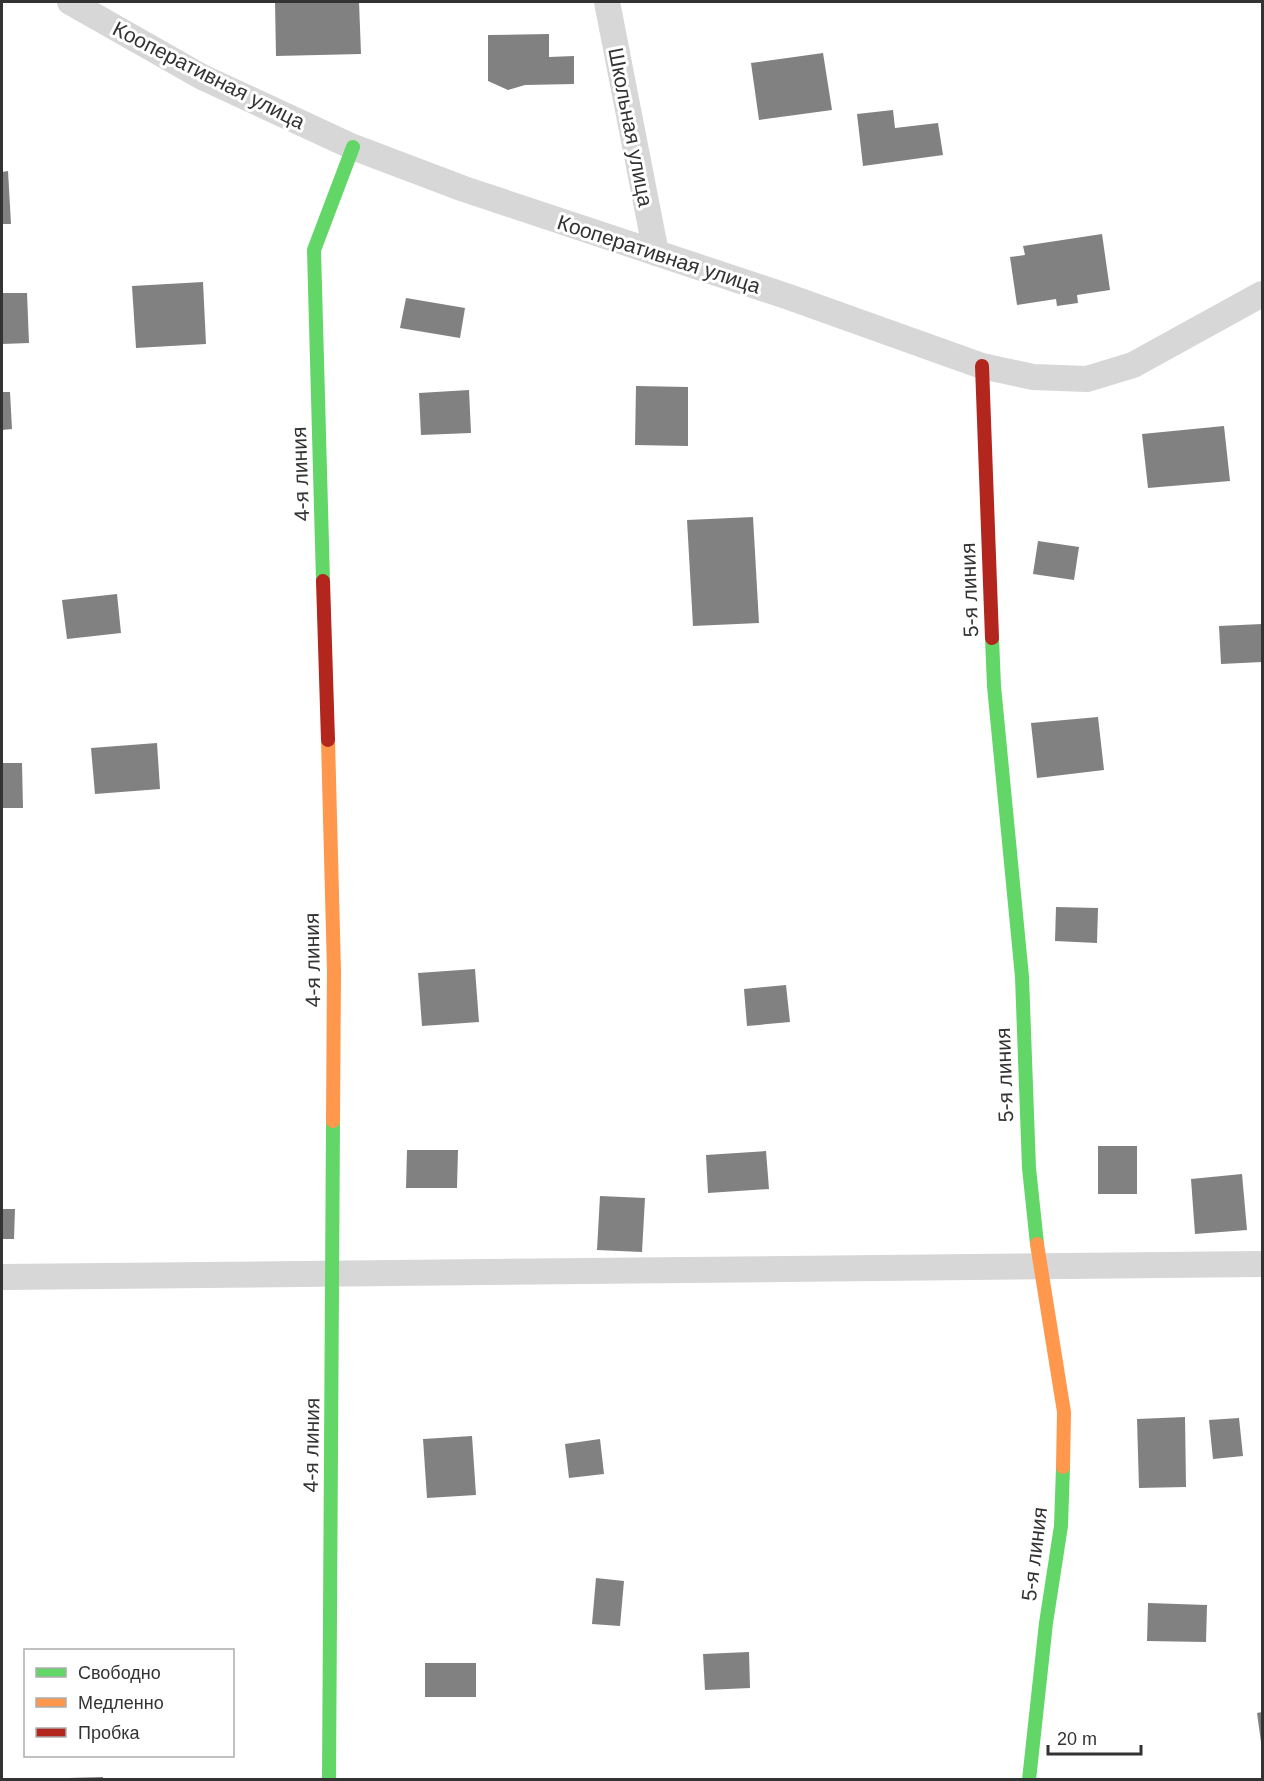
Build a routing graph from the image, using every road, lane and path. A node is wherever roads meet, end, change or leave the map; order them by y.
1 (70, 2) edge
2 (607, 2) edge
3 (353, 147) junction
4 (656, 253) junction
5 (1263, 294) edge
6 (982, 366) junction
7 (1263, 1264) edge
8 (1040, 1267) junction
9 (333, 1274) junction
10 (2, 1278) edge
11 (329, 1779) edge
12 (1029, 1779) edge

1 - 3 street, Кооперативная улица
2 - 4 street, Школьная улица
3 - 4 street, Кооперативная улица
3 - 9 street, 4-я линия
4 - 6 street, Кооперативная улица
5 - 6 street, Кооперативная улица
6 - 8 street, 5-я линия
7 - 8 street
8 - 9 street
8 - 12 street, 5-я линия
9 - 10 street
9 - 11 street, 4-я линия

